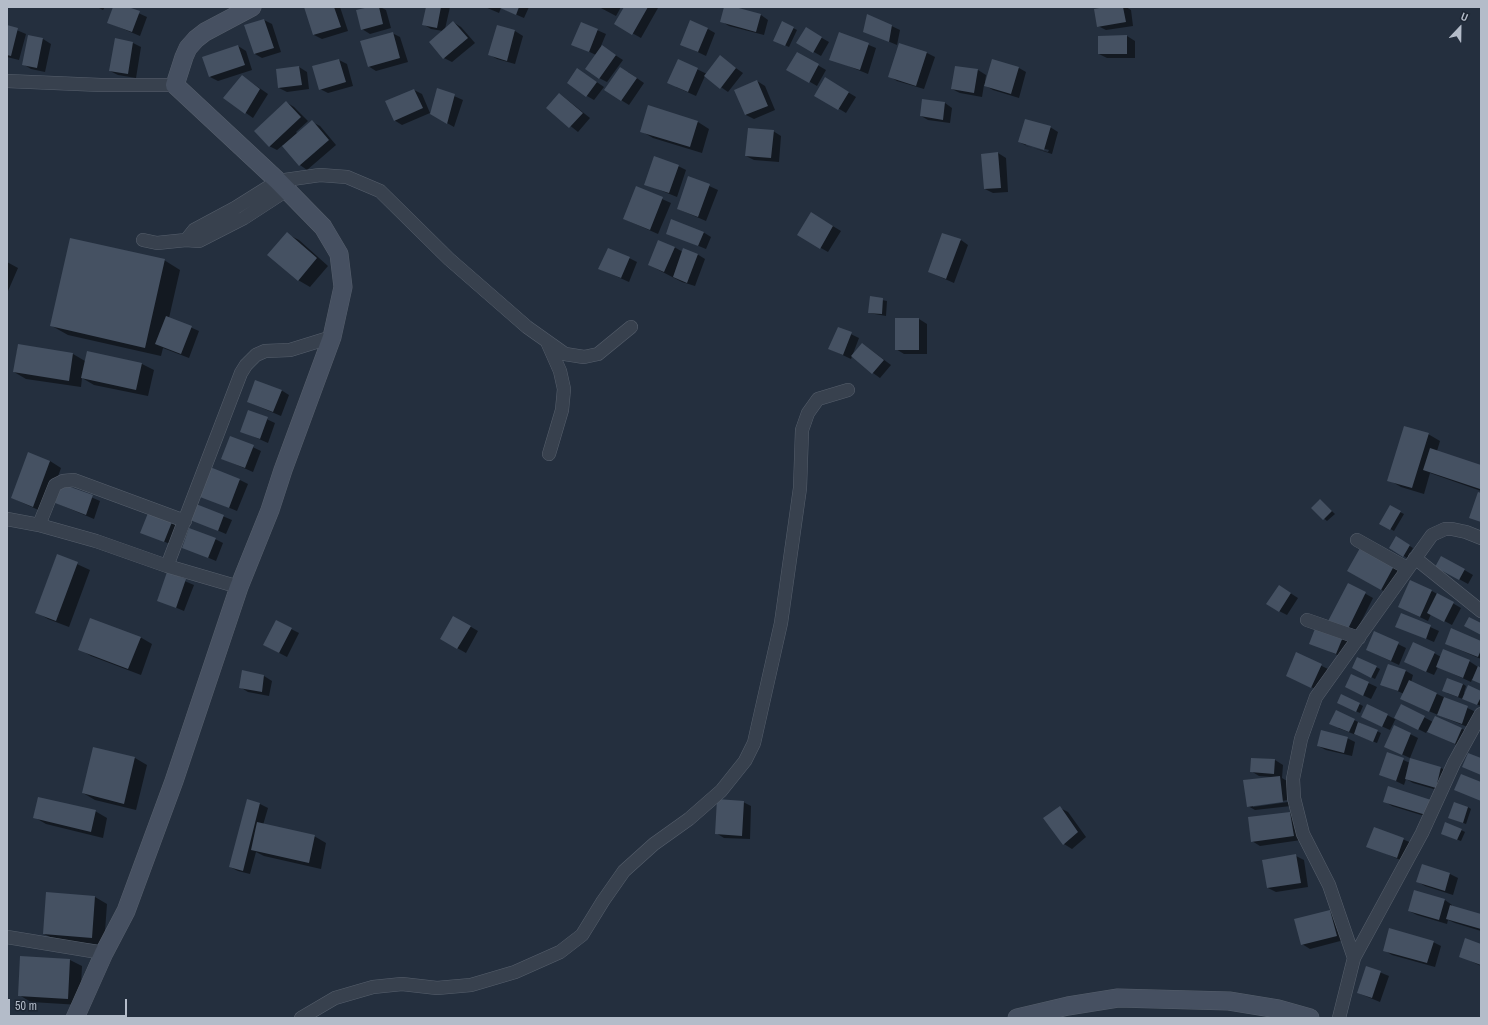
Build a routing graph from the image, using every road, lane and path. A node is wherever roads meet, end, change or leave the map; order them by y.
1 (252, 7) edge
2 (7, 81) edge
3 (175, 85) junction
4 (285, 183) junction
5 (143, 240) dead end
6 (631, 326) dead end
7 (332, 338) junction
8 (548, 344) junction
9 (848, 390) dead end
10 (549, 454) dead end
11 (7, 519) edge
12 (185, 521) junction
13 (39, 525) junction
14 (1481, 538) edge
15 (1357, 540) dead end
16 (1411, 563) junction
17 (168, 566) junction
18 (239, 587) junction
19 (1481, 611) edge
20 (1307, 620) dead end
21 (1359, 638) junction
22 (1481, 714) edge
23 (7, 937) edge
24 (104, 953) junction
25 (1354, 958) junction
26 (75, 1018) edge
27 (301, 1018) edge
28 (1017, 1018) edge
29 (1310, 1018) edge
30 (1339, 1018) edge

1 - 3 street
2 - 3 street
3 - 4 street
4 - 5 street
4 - 7 street
4 - 8 street
6 - 8 street
7 - 12 street
7 - 18 street
8 - 10 street
9 - 27 street
11 - 13 street
12 - 13 street
12 - 17 street
13 - 17 street
14 - 16 street
15 - 16 street
16 - 19 street
16 - 21 street
17 - 18 street
18 - 24 street
20 - 21 street
21 - 25 street
22 - 25 street
23 - 24 street
24 - 26 street
25 - 30 street
28 - 29 street

